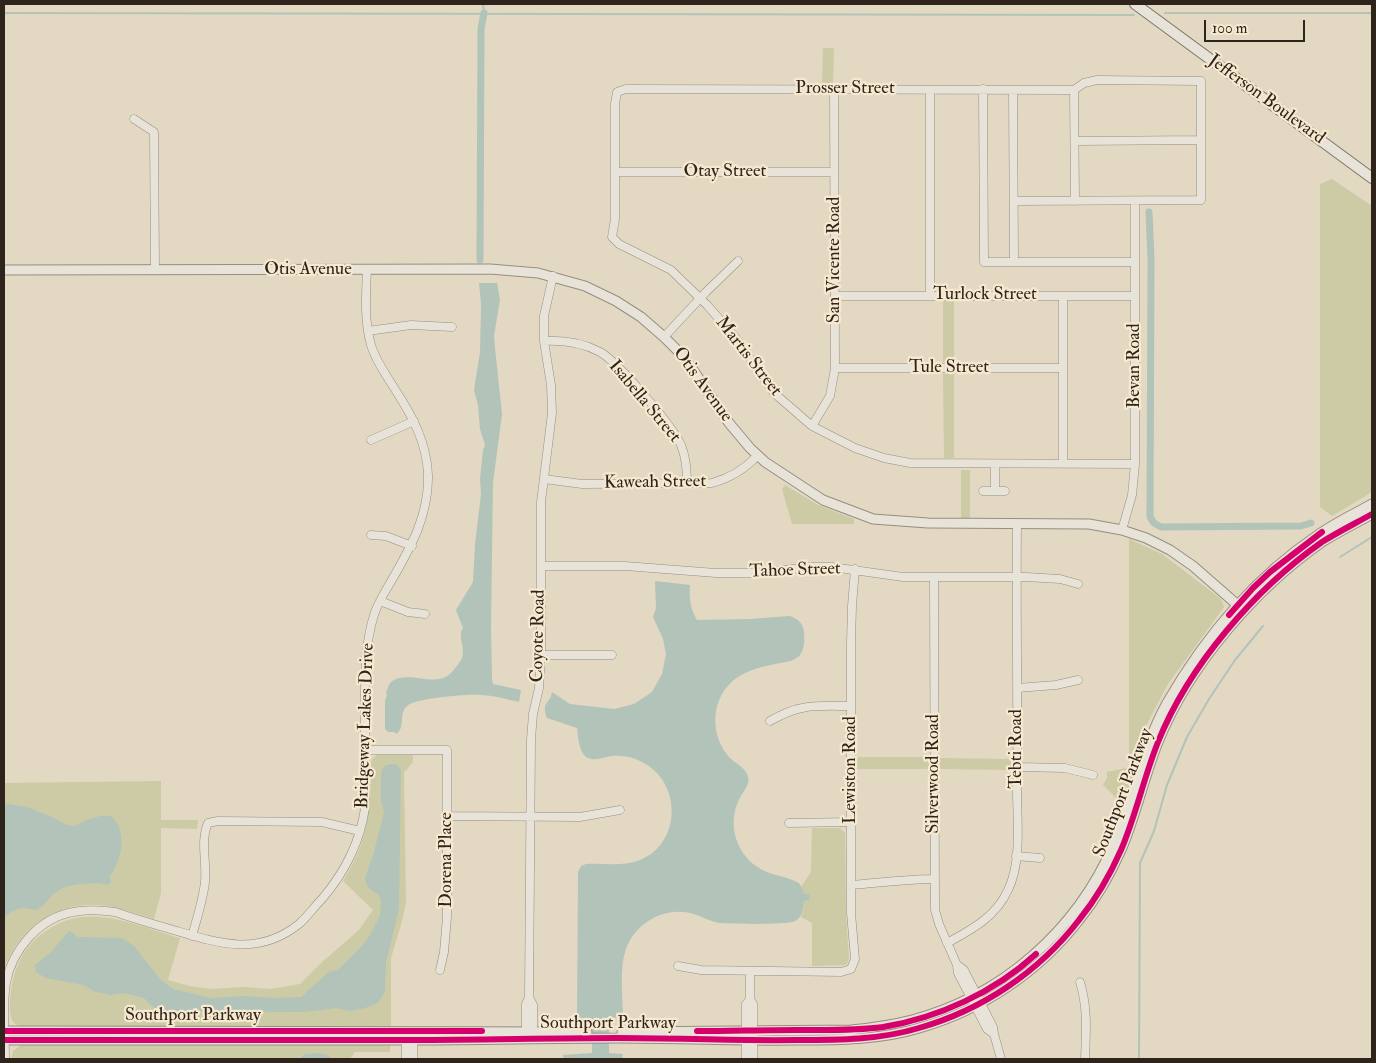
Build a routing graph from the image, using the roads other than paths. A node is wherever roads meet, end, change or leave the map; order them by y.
1 (1135, 4) edge
2 (834, 89) junction
3 (983, 89) junction
4 (930, 90) junction
5 (1013, 90) junction
6 (1074, 90) junction
7 (134, 119) dead end
8 (1201, 140) junction
9 (1075, 141) junction
10 (615, 172) junction
11 (834, 172) junction
12 (1372, 178) edge
13 (1014, 201) junction
14 (1075, 201) junction
15 (1134, 201) junction
16 (738, 261) dead end
17 (1014, 262) junction
18 (1134, 262) junction
19 (367, 269) junction
20 (4, 270) edge
21 (155, 270) junction
22 (553, 276) junction
23 (930, 295) junction
24 (835, 296) junction
25 (1063, 296) junction
26 (1134, 296) junction
27 (700, 298) junction
28 (452, 327) dead end
29 (368, 331) junction
30 (664, 336) junction
31 (544, 341) junction
32 (835, 368) junction
33 (1063, 368) junction
34 (414, 421) junction
35 (812, 426) junction
36 (371, 440) dead end
37 (757, 456) junction
38 (1064, 463) junction
39 (995, 464) junction
40 (1135, 464) junction
41 (544, 479) junction
42 (687, 483) junction
43 (983, 491) dead end
44 (1005, 491) dead end
45 (995, 492) junction
46 (1372, 504) edge
47 (1372, 514) edge
48 (1017, 524) junction
49 (1122, 530) junction
50 (370, 535) dead end
51 (412, 546) junction
52 (540, 566) junction
53 (856, 569) junction
54 (1016, 577) junction
55 (934, 578) junction
56 (1078, 584) dead end
57 (380, 600) junction
58 (1240, 607) junction
59 (426, 614) dead end
60 (540, 655) junction
61 (612, 655) dead end
62 (1078, 680) dead end
63 (1017, 688) junction
64 (851, 706) junction
65 (770, 721) dead end
66 (366, 750) junction
67 (1017, 767) junction
68 (1093, 775) dead end
69 (620, 810) dead end
70 (447, 816) junction
71 (529, 816) junction
72 (852, 822) junction
73 (789, 823) dead end
74 (360, 831) junction
75 (1016, 856) junction
76 (1040, 858) dead end
77 (934, 879) junction
78 (852, 884) junction
79 (192, 936) junction
80 (947, 944) junction
81 (678, 966) dead end
82 (440, 970) dead end
83 (750, 972) junction
84 (1080, 982) dead end
85 (976, 1000) junction
86 (750, 1030) junction
87 (529, 1035) junction
88 (617, 1035) junction
89 (5, 1036) edge
90 (409, 1036) junction
91 (750, 1040) junction
92 (5, 1059) edge
93 (406, 1059) edge
94 (413, 1059) edge
95 (746, 1059) edge
96 (752, 1059) edge
97 (1001, 1059) edge
98 (1085, 1059) edge

1 - 12 main road, Jefferson Boulevard
2 - 4 street, Prosser Street
2 - 10 street, Prosser Street
2 - 11 street, San Vicente Road
3 - 4 street, Prosser Street
3 - 5 street, Prosser Street
3 - 17 street
4 - 23 street
5 - 6 street, Prosser Street
5 - 13 street
6 - 8 street
6 - 9 street
7 - 21 street
8 - 9 street
8 - 15 street
9 - 14 street
10 - 11 street, Otay Street
10 - 27 street, Martis Street
11 - 24 street, San Vicente Road
13 - 14 street
13 - 17 street
14 - 15 street
15 - 18 street, Bevan Road
16 - 27 street
17 - 18 street
18 - 26 street, Bevan Road
19 - 21 street, Otis Avenue
19 - 22 street, Otis Avenue
19 - 29 street, Bridgeway Lakes Drive
20 - 21 street, Otis Avenue
22 - 30 street, Otis Avenue
22 - 31 street, Coyote Road
23 - 24 street, Turlock Street
23 - 25 street, Turlock Street
24 - 32 street, San Vicente Road
25 - 26 street, Turlock Street
25 - 33 street
26 - 40 street, Bevan Road
27 - 30 street
27 - 35 street, Martis Street
28 - 29 street
29 - 34 street, Bridgeway Lakes Drive
30 - 37 street, Otis Avenue
31 - 41 street, Coyote Road
31 - 42 street, Isabella Street
32 - 33 street, Tule Street
32 - 35 street, San Vicente Road
33 - 38 street
34 - 36 street
34 - 51 street, Bridgeway Lakes Drive
35 - 39 street, Martis Street
37 - 42 street, Kaweah Street
37 - 48 street, Otis Avenue
38 - 39 street, Martis Street
38 - 40 street, Martis Street
39 - 45 street
40 - 49 street, Bevan Road
41 - 42 street, Kaweah Street
41 - 52 street, Coyote Road
43 - 45 street
44 - 45 street
46 - 58 street, Southport Parkway
47 - 58 street, Southport Parkway
48 - 49 street, Otis Avenue
48 - 54 street, Tebti Road
49 - 58 street, Otis Avenue
50 - 51 street
51 - 57 street, Bridgeway Lakes Drive
52 - 53 street, Tahoe Street
52 - 60 street, Coyote Road
53 - 55 street, Tahoe Street
53 - 64 street, Lewiston Road
54 - 55 street, Tahoe Street
54 - 56 street, Tahoe Street
54 - 63 street, Tebti Road
55 - 77 street, Silverwood Road
57 - 59 street
57 - 66 street, Bridgeway Lakes Drive
58 - 85 street, Southport Parkway
60 - 61 street
60 - 71 street, Coyote Road
62 - 63 street
63 - 67 street, Tebti Road
64 - 65 street
64 - 72 street, Lewiston Road
66 - 70 street, Dorena Place
66 - 74 street, Bridgeway Lakes Drive
67 - 68 street
67 - 75 street, Tebti Road
69 - 71 street
70 - 71 street
70 - 82 street, Dorena Place
71 - 87 street, Coyote Road
72 - 73 street
72 - 78 street, Lewiston Road
74 - 79 street, Bridgeway Lakes Drive
74 - 79 street
75 - 76 street
75 - 80 street, Tebti Road
77 - 78 street
77 - 80 street, Silverwood Road
78 - 83 street, Lewiston Road
79 - 89 street, Bridgeway Lakes Drive
80 - 85 street, Silverwood Road
81 - 83 street
83 - 86 street
84 - 98 street
85 - 86 street, Southport Parkway
85 - 91 street, Southport Parkway
85 - 97 street, Silverwood Road
86 - 88 street, Southport Parkway
86 - 91 street
87 - 88 street, Southport Parkway
87 - 90 street, Southport Parkway
88 - 91 street, Southport Parkway
89 - 90 street, Southport Parkway
89 - 92 street, Bridgeway Lakes Drive
90 - 93 street
90 - 94 street
91 - 95 street
91 - 96 street

